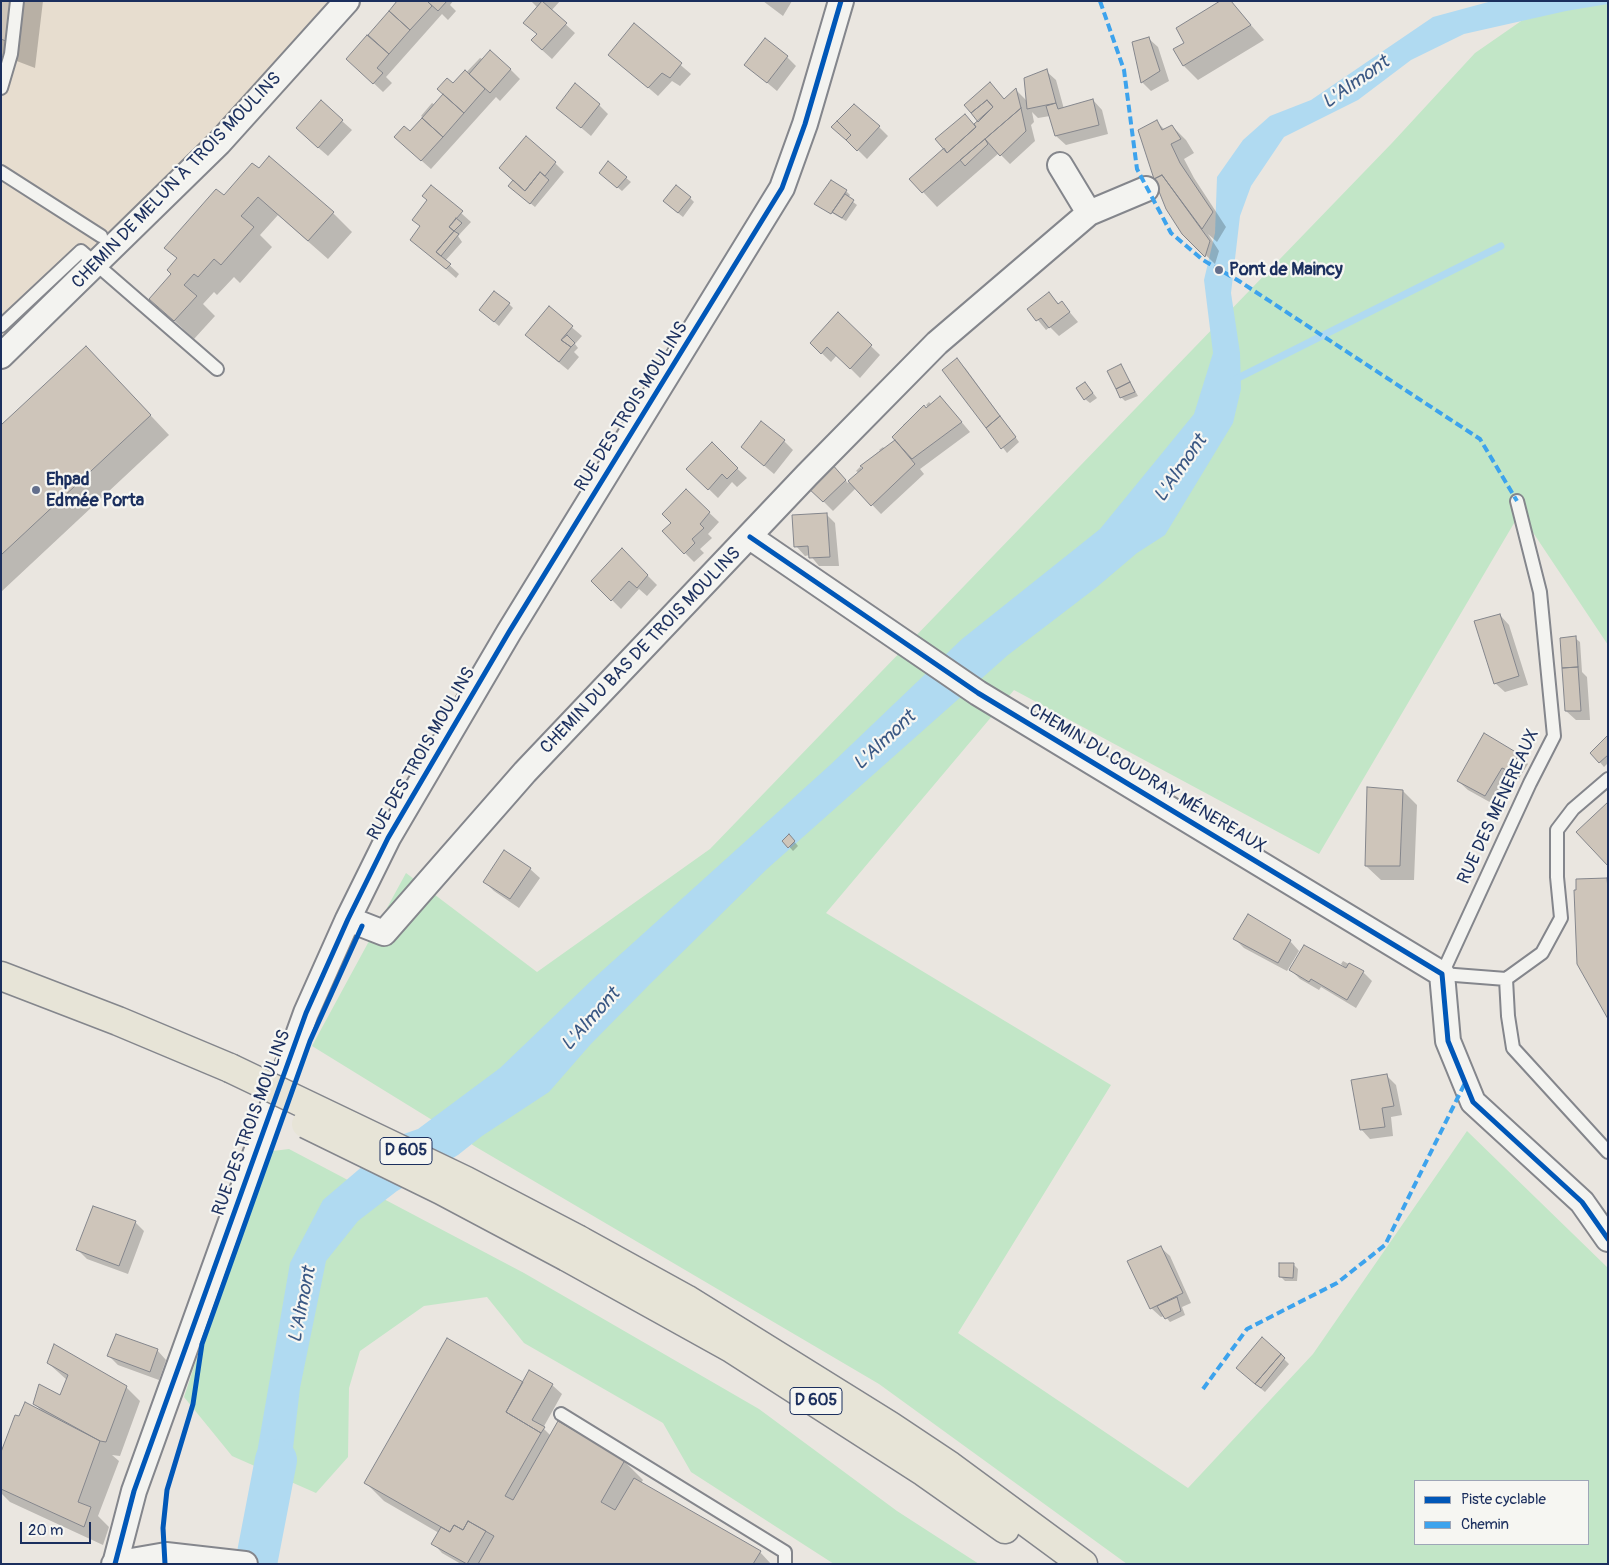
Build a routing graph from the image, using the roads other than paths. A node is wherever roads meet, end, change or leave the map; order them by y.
1 (17, 1) edge
2 (347, 1) edge
3 (842, 1) edge
4 (1, 88) edge
5 (1060, 165) dead end
6 (1, 172) edge
7 (1146, 189) dead end
8 (1089, 213) junction
9 (101, 236) dead end
10 (96, 266) junction
11 (1, 326) edge
12 (1, 356) edge
13 (217, 369) dead end
14 (1518, 501) dead end
15 (750, 536) junction
16 (1608, 780) edge
17 (348, 919) junction
18 (1442, 974) junction
19 (1, 976) edge
20 (1506, 979) junction
21 (1, 996) edge
22 (226, 1077) junction
23 (1608, 1152) edge
24 (1608, 1239) edge
25 (573, 1248) junction
26 (561, 1414) dead end
27 (236, 1562) edge
28 (115, 1563) edge
29 (785, 1564) edge
30 (1054, 1564) edge
31 (1083, 1564) edge

1 - 4 lane
2 - 10 street, CHEMIN DE MELUN À TROIS MOULINS
3 - 17 street, RUE DES TROIS MOULINS
5 - 8 street
6 - 9 lane
7 - 8 street, CHEMIN DU BAS DE TROIS MOULINS
8 - 15 street, CHEMIN DU BAS DE TROIS MOULINS
10 - 11 lane
10 - 12 street, CHEMIN DE MELUN À TROIS MOULINS
10 - 13 lane
14 - 18 lane, RUE DES MENEREAUX
15 - 17 street, CHEMIN DU BAS DE TROIS MOULINS
15 - 18 street, CHEMIN DU COUDRAY MÉNEREAUX
16 - 20 lane
17 - 28 street, RUE DES TROIS MOULINS
18 - 20 lane
18 - 24 street
19 - 22 main road, D 605
20 - 23 lane
21 - 22 main road, D 605
22 - 25 main road, D 605, bridge
25 - 30 main road, D 605
25 - 31 main road, D 605
26 - 29 lane
27 - 28 street

